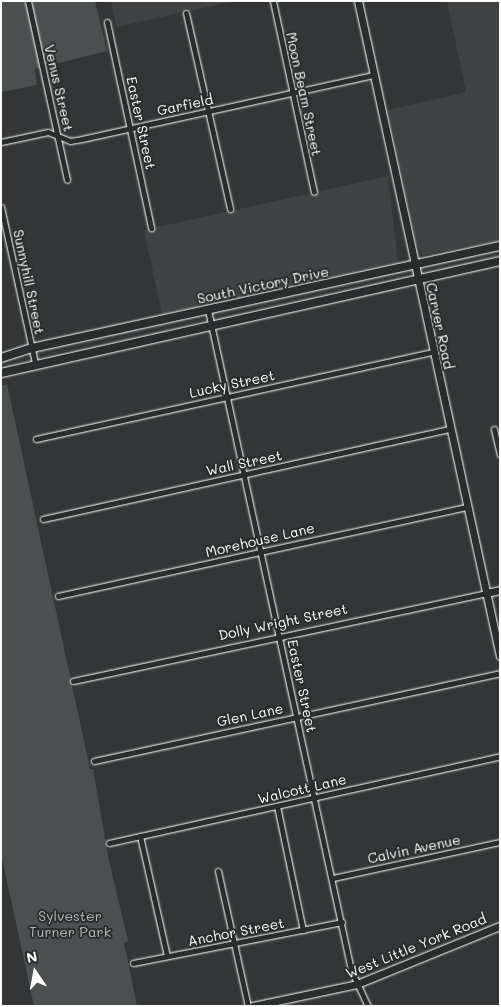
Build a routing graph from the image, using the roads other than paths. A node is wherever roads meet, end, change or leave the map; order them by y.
1 (28, 1) edge
2 (273, 1) edge
3 (358, 1) edge
4 (186, 13) dead end
5 (107, 22) dead end
6 (374, 75) junction
7 (294, 94) junction
8 (207, 112) junction
9 (131, 128) junction
10 (57, 136) junction
11 (1, 142) edge
12 (67, 180) dead end
13 (314, 192) dead end
14 (1, 207) edge
15 (230, 209) dead end
16 (151, 228) dead end
17 (500, 246) edge
18 (500, 261) edge
19 (415, 264) junction
20 (417, 280) junction
21 (309, 288) junction
22 (312, 303) junction
23 (208, 310) junction
24 (211, 326) junction
25 (32, 348) junction
26 (433, 352) junction
27 (1, 358) edge
28 (35, 363) junction
29 (1, 373) edge
30 (228, 397) junction
31 (450, 429) junction
32 (494, 429) dead end
33 (36, 439) dead end
34 (500, 454) edge
35 (244, 474) junction
36 (467, 507) junction
37 (43, 519) dead end
38 (262, 552) junction
39 (500, 590) edge
40 (486, 593) junction
41 (58, 596) dead end
42 (280, 636) junction
43 (500, 656) edge
44 (500, 673) edge
45 (73, 681) dead end
46 (298, 717) junction
47 (500, 756) edge
48 (94, 761) dead end
49 (315, 797) junction
50 (277, 806) junction
51 (140, 836) junction
52 (500, 842) edge
53 (109, 843) dead end
54 (218, 871) dead end
55 (333, 878) junction
56 (342, 922) junction
57 (500, 926) edge
58 (303, 930) junction
59 (234, 943) junction
60 (167, 956) junction
61 (133, 963) dead end
62 (357, 984) junction
63 (248, 1006) edge
64 (253, 1006) edge
65 (368, 1006) edge

1 - 10 street, Venus Street
2 - 7 street, Moon Beam Street
3 - 6 street, Carver Road
4 - 8 street
5 - 9 street, Easter Street
6 - 7 street, Garfield
6 - 19 street, Carver Road
7 - 8 street, Garfield
7 - 13 street, Moon Beam Street
8 - 9 street, Garfield
8 - 15 street
9 - 10 street, Garfield
9 - 16 street, Easter Street
10 - 11 street, Garfield
10 - 12 street, Venus Street
14 - 25 street, Sunnyhill Street
17 - 19 main road, South Victory Drive
18 - 20 main road, South Victory Drive
19 - 20 street, Carver Road
19 - 21 main road, South Victory Drive
20 - 22 main road, South Victory Drive
20 - 26 street, Carver Road
21 - 22 main road
21 - 23 main road, South Victory Drive
22 - 24 main road, South Victory Drive
23 - 24 street, Easter Street
23 - 25 main road, South Victory Drive
24 - 28 main road, South Victory Drive
24 - 30 street, Easter Street
25 - 27 main road, South Victory Drive
25 - 28 street, Sunnyhill Street
26 - 30 street, Lucky Street
26 - 31 street, Carver Road
28 - 29 main road, South Victory Drive
30 - 33 street, Lucky Street
30 - 35 street, Easter Street
31 - 35 street, Wall Street
31 - 36 street, Carver Road
32 - 34 street
35 - 37 street, Wall Street
35 - 38 street, Easter Street
36 - 38 street, Morehouse Lane
36 - 40 street, Carver Road
38 - 41 street, Morehouse Lane
38 - 42 street, Easter Street
39 - 40 street, Dolly Wright Street
40 - 42 street, Dolly Wright Street
40 - 43 street, Carver Road
42 - 45 street, Dolly Wright Street
42 - 46 street, Easter Street
44 - 46 street, Glen Lane
46 - 48 street, Glen Lane
46 - 49 street, Easter Street
47 - 49 street, Walcott Lane
49 - 50 street, Walcott Lane
49 - 55 street, Easter Street
50 - 51 street, Walcott Lane
50 - 58 street
51 - 53 street, Walcott Lane
51 - 60 street
52 - 55 street, Calvin Avenue
54 - 59 street
55 - 56 street, Easter Street
56 - 58 street, Anchor Street
56 - 62 street, Easter Street
57 - 62 street, West Little York Road
58 - 59 street, Anchor Street
59 - 60 street, Anchor Street
59 - 63 street
60 - 61 street, Anchor Street
62 - 64 street, West Little York Road
62 - 65 street, Easter Street

